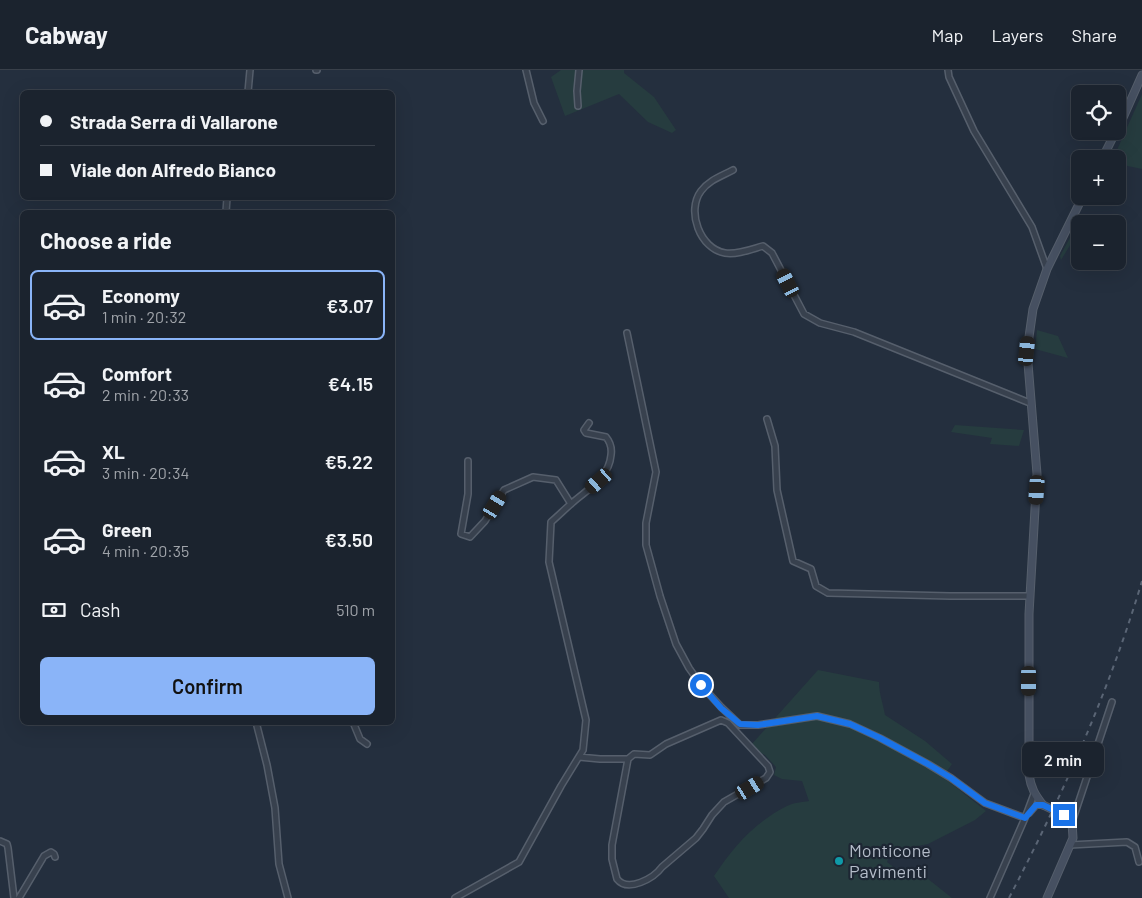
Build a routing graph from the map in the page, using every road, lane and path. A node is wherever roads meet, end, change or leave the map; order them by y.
1 (250, 70) edge
2 (526, 70) edge
3 (579, 70) edge
4 (948, 70) edge
5 (1142, 75) edge
6 (248, 90) edge
7 (578, 106) dead end
8 (1126, 110) edge
9 (544, 121) dead end
10 (733, 170) dead end
11 (1079, 205) edge
12 (1047, 269) junction
13 (627, 333) dead end
14 (1030, 403) junction
15 (767, 419) dead end
16 (588, 423) dead end
17 (468, 461) dead end
18 (571, 504) junction
19 (1029, 596) junction
20 (1112, 702) dead end
21 (722, 708) junction
22 (718, 720) junction
23 (257, 725) edge
24 (354, 725) edge
25 (367, 744) dead end
26 (578, 757) junction
27 (628, 759) junction
28 (1033, 792) junction
29 (1043, 805) junction
30 (1025, 818) junction
31 (1072, 822) junction
32 (0, 841) edge
33 (1070, 845) junction
34 (55, 857) dead end
35 (1139, 862) dead end
36 (14, 898) edge
37 (20, 898) edge
38 (288, 898) edge
39 (455, 898) edge
40 (990, 898) edge
41 (1047, 898) edge

1 - 6 street
2 - 9 street
3 - 7 street
4 - 12 street
5 - 8 street
10 - 14 street
11 - 12 street
12 - 14 street
13 - 21 street
14 - 19 street
15 - 19 street
16 - 18 street
17 - 18 street
18 - 26 street
19 - 28 street
20 - 31 street
21 - 22 street
21 - 30 street
22 - 27 street
22 - 27 street
23 - 38 street
24 - 25 street
26 - 27 street
26 - 39 street
28 - 29 street
28 - 30 street
29 - 30 street
29 - 31 street, bridge
30 - 40 street
31 - 33 street
32 - 36 street
33 - 35 street
33 - 41 street
34 - 37 street

